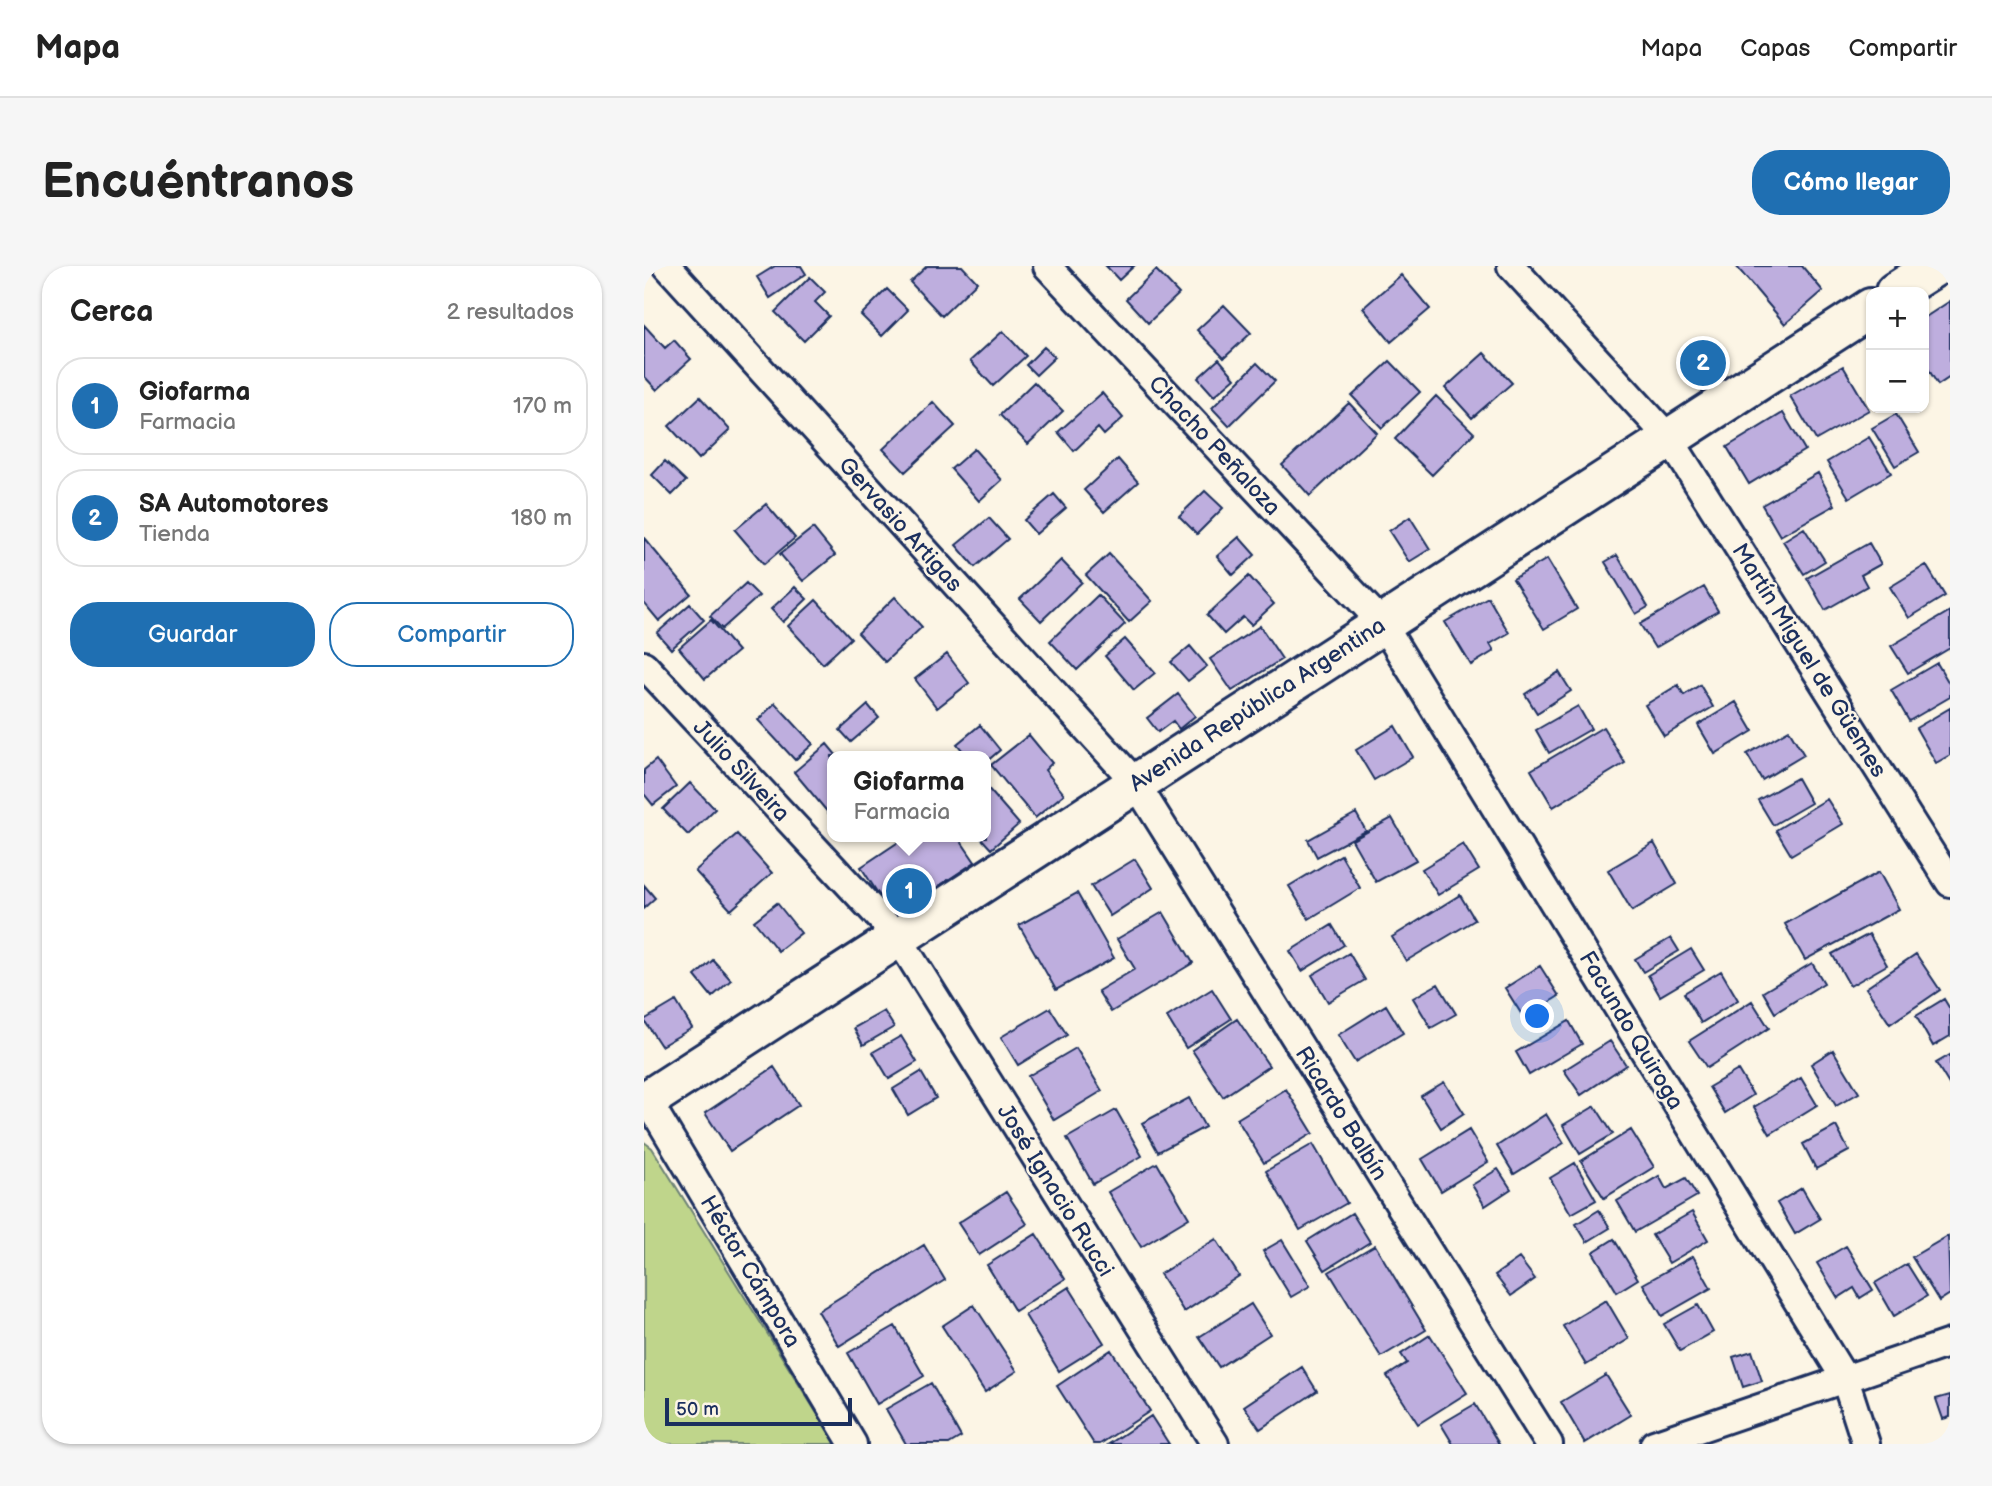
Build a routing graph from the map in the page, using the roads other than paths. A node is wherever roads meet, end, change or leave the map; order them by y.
1 (667, 266) edge
2 (1047, 266) edge
3 (1511, 266) edge
4 (1936, 266) edge
5 (1903, 287) edge
6 (1866, 311) edge
7 (1669, 438) junction
8 (1382, 623) junction
9 (644, 665) edge
10 (1135, 782) junction
11 (1950, 883) edge
12 (897, 936) junction
13 (646, 1098) edge
14 (1950, 1343) edge
15 (1845, 1379) junction
16 (853, 1444) edge
17 (1215, 1444) edge
18 (1549, 1444) edge
19 (1654, 1444) edge
20 (1866, 1444) edge

1 - 10 street, Gervasio Artigas
2 - 8 street, Chacho Peñaloza
3 - 7 street, Martín Miguel de Güemes
4 - 5 main road
6 - 7 main road, Avenida República Argentina
7 - 8 main road, Avenida República Argentina
7 - 11 street, Martín Miguel de Güemes
8 - 10 main road, Avenida República Argentina
8 - 15 street, Facundo Quiroga
9 - 12 street, Julio Silveira
10 - 12 main road, Avenida República Argentina
10 - 18 street, Ricardo Balbín
12 - 13 main road, Avenida República Argentina
12 - 17 street, José Ignacio Rucci
13 - 16 street, Héctor Cámpora
14 - 15 street
15 - 19 street
15 - 20 street, Facundo Quiroga

